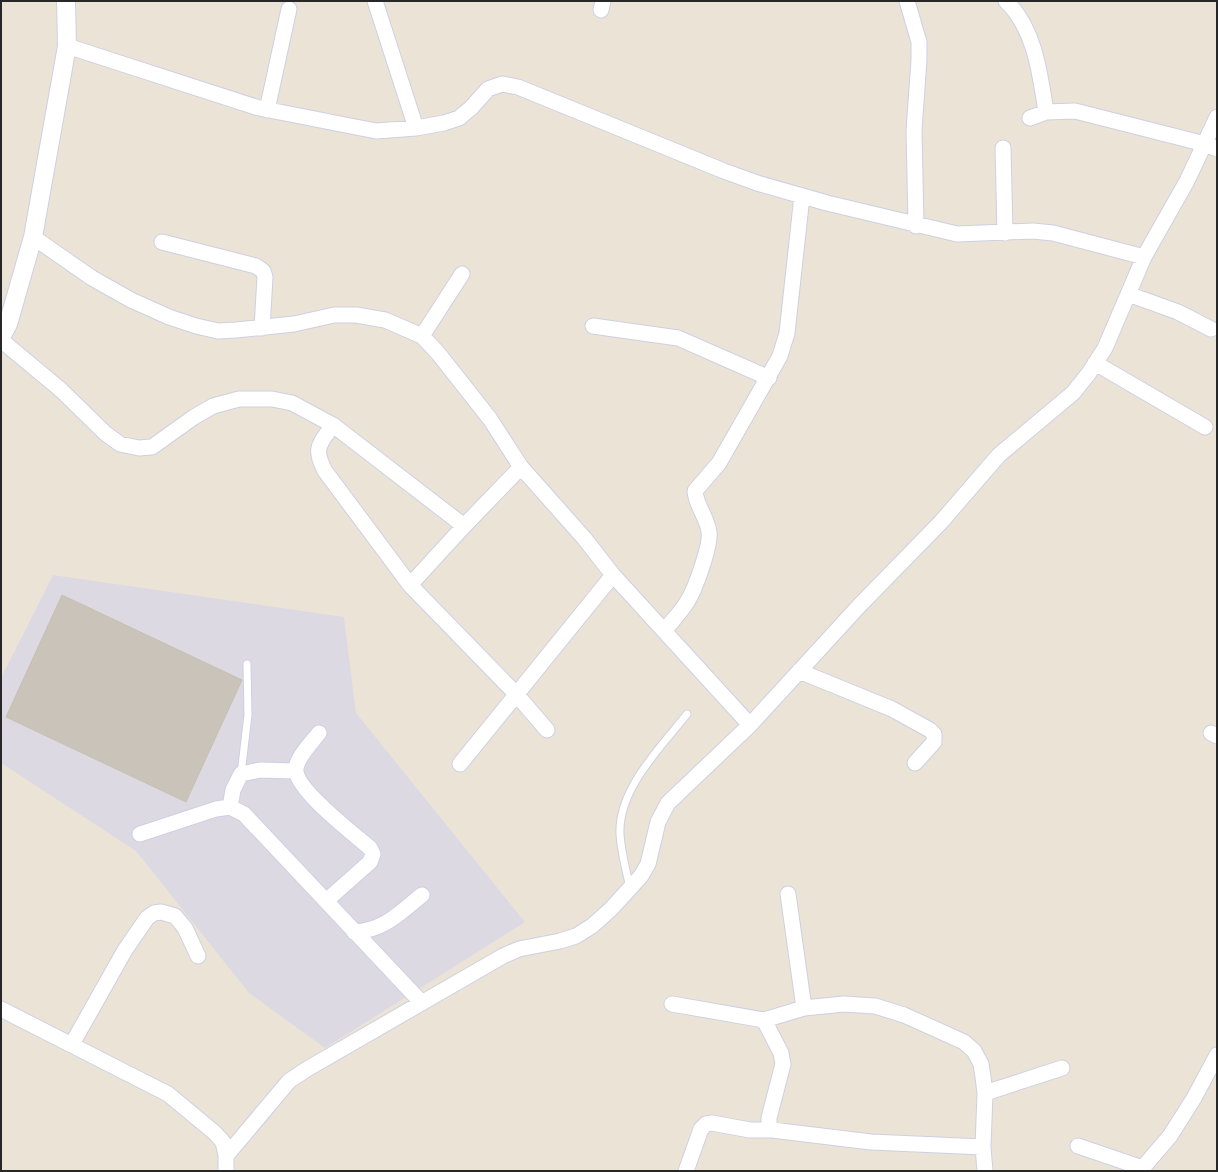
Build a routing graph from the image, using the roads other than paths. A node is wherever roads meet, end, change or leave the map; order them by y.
1 (66, 1) edge
2 (374, 1) edge
3 (907, 1) edge
4 (1006, 1) edge
5 (289, 9) dead end
6 (67, 46) junction
7 (267, 110) junction
8 (1046, 112) junction
9 (1217, 117) edge
10 (1030, 118) dead end
11 (416, 128) junction
12 (1211, 146) edge
13 (1003, 148) dead end
14 (802, 196) junction
15 (916, 226) junction
16 (1005, 233) junction
17 (32, 237) junction
18 (162, 242) dead end
19 (1144, 257) junction
20 (462, 274) dead end
21 (1128, 294) junction
22 (593, 326) dead end
23 (262, 328) junction
24 (1211, 329) dead end
25 (422, 336) junction
26 (1, 337) edge
27 (1, 340) edge
28 (1095, 364) junction
29 (769, 378) junction
30 (333, 425) junction
31 (1205, 427) dead end
32 (521, 467) junction
33 (464, 526) junction
34 (613, 575) junction
35 (410, 585) junction
36 (664, 630) junction
37 (247, 664) dead end
38 (799, 671) junction
39 (516, 694) junction
40 (687, 714) dead end
41 (750, 725) junction
42 (547, 730) dead end
43 (319, 732) dead end
44 (915, 763) dead end
45 (460, 764) dead end
46 (296, 771) junction
47 (241, 774) junction
48 (230, 807) junction
49 (140, 834) dead end
50 (630, 888) junction
51 (788, 894) dead end
52 (422, 895) dead end
53 (326, 901) junction
54 (354, 932) junction
55 (198, 956) dead end
56 (422, 1003) junction
57 (672, 1004) dead end
58 (804, 1008) junction
59 (1, 1009) edge
60 (764, 1020) junction
61 (72, 1044) junction
62 (1217, 1055) edge
63 (1062, 1068) dead end
64 (985, 1093) junction
65 (772, 1130) junction
66 (1078, 1146) dead end
67 (983, 1147) junction
68 (226, 1164) edge
69 (1141, 1169) edge
70 (686, 1171) edge
71 (985, 1171) edge

1 - 6 street
2 - 11 street
3 - 15 street
4 - 8 street
5 - 7 street
6 - 7 street
6 - 17 street
7 - 11 street
8 - 10 street
8 - 12 street
9 - 12 street
11 - 14 street
12 - 19 street
13 - 16 street
14 - 15 street
14 - 29 street
15 - 16 street
16 - 19 street
17 - 23 street
17 - 26 street
18 - 23 street
19 - 21 street
20 - 25 street
21 - 24 street
21 - 28 street
22 - 29 street
23 - 25 street
25 - 32 street
27 - 30 street
28 - 31 street
28 - 38 street
29 - 36 street
30 - 33 street
30 - 35 street
32 - 33 street
32 - 34 street
33 - 35 street
34 - 36 street
34 - 39 street
35 - 39 street
36 - 41 street
37 - 47 lane
38 - 41 street
38 - 44 street
39 - 42 street
39 - 45 street
40 - 50 lane
41 - 50 street
43 - 46 street
46 - 47 street
46 - 53 street
47 - 48 street
48 - 49 street
48 - 53 street
50 - 56 street
51 - 58 street
52 - 54 street
53 - 54 street
54 - 56 street
55 - 61 street
56 - 68 street
57 - 60 street
58 - 60 street
58 - 64 street
59 - 61 street
60 - 65 street
61 - 68 street
62 - 69 street
63 - 64 street
64 - 67 street
65 - 67 street
65 - 70 street
66 - 69 street
67 - 71 street

